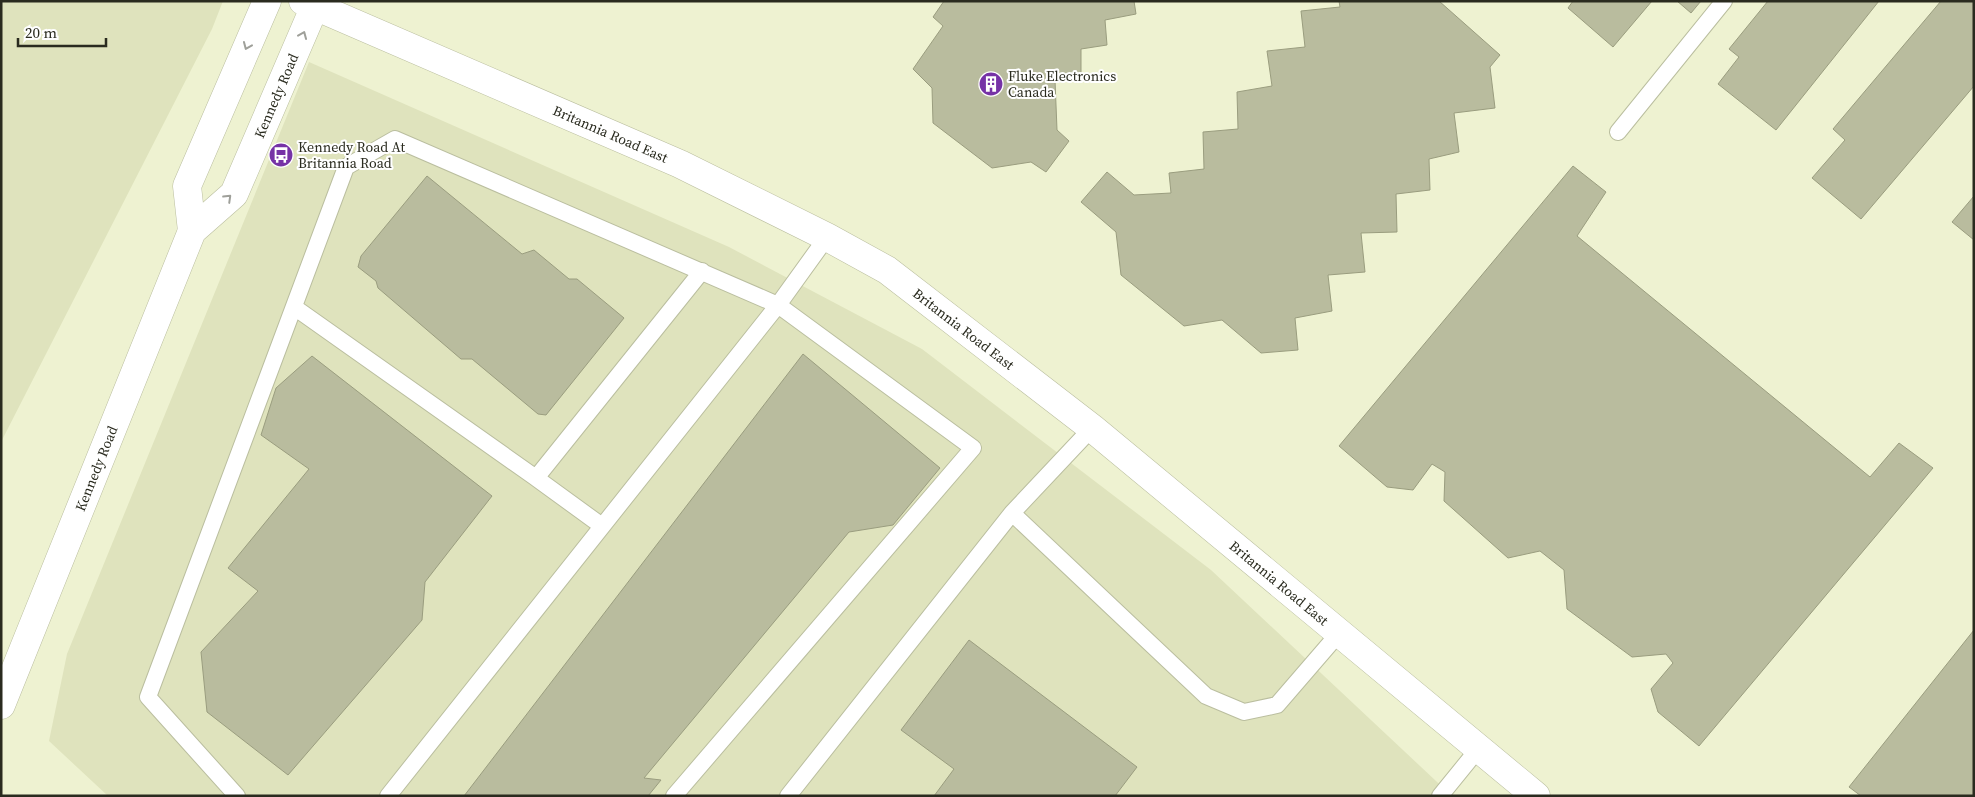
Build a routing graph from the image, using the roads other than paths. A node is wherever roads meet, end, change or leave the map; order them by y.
1 (267, 1) edge
2 (1724, 1) edge
3 (312, 3) edge
4 (1618, 132) dead end
5 (192, 231) junction
6 (826, 237) junction
7 (702, 271) junction
8 (778, 305) junction
9 (294, 307) junction
10 (1092, 428) junction
11 (536, 478) junction
12 (1012, 513) junction
13 (602, 526) junction
14 (1340, 632) junction
15 (5, 695) edge
16 (1479, 748) junction
17 (237, 796) edge
18 (388, 796) edge
19 (674, 796) edge
20 (788, 796) edge
21 (1440, 796) edge
22 (1536, 796) edge

1 -> 5 main road, Kennedy Road
2 - 4 lane
5 -> 3 main road, Kennedy Road
3 - 6 main road, Britannia Road East
5 - 15 main road, Kennedy Road
6 - 8 lane
6 - 10 main road, Britannia Road East
7 - 8 lane
7 - 9 lane
7 - 11 lane
8 - 13 lane
8 - 19 lane
9 - 11 lane
9 - 17 lane
10 - 12 lane
10 - 14 main road, Britannia Road East
11 - 13 lane
12 - 14 lane
12 - 20 lane
13 - 18 lane
14 - 16 main road, Britannia Road East
16 - 21 lane
16 - 22 main road, Britannia Road East

